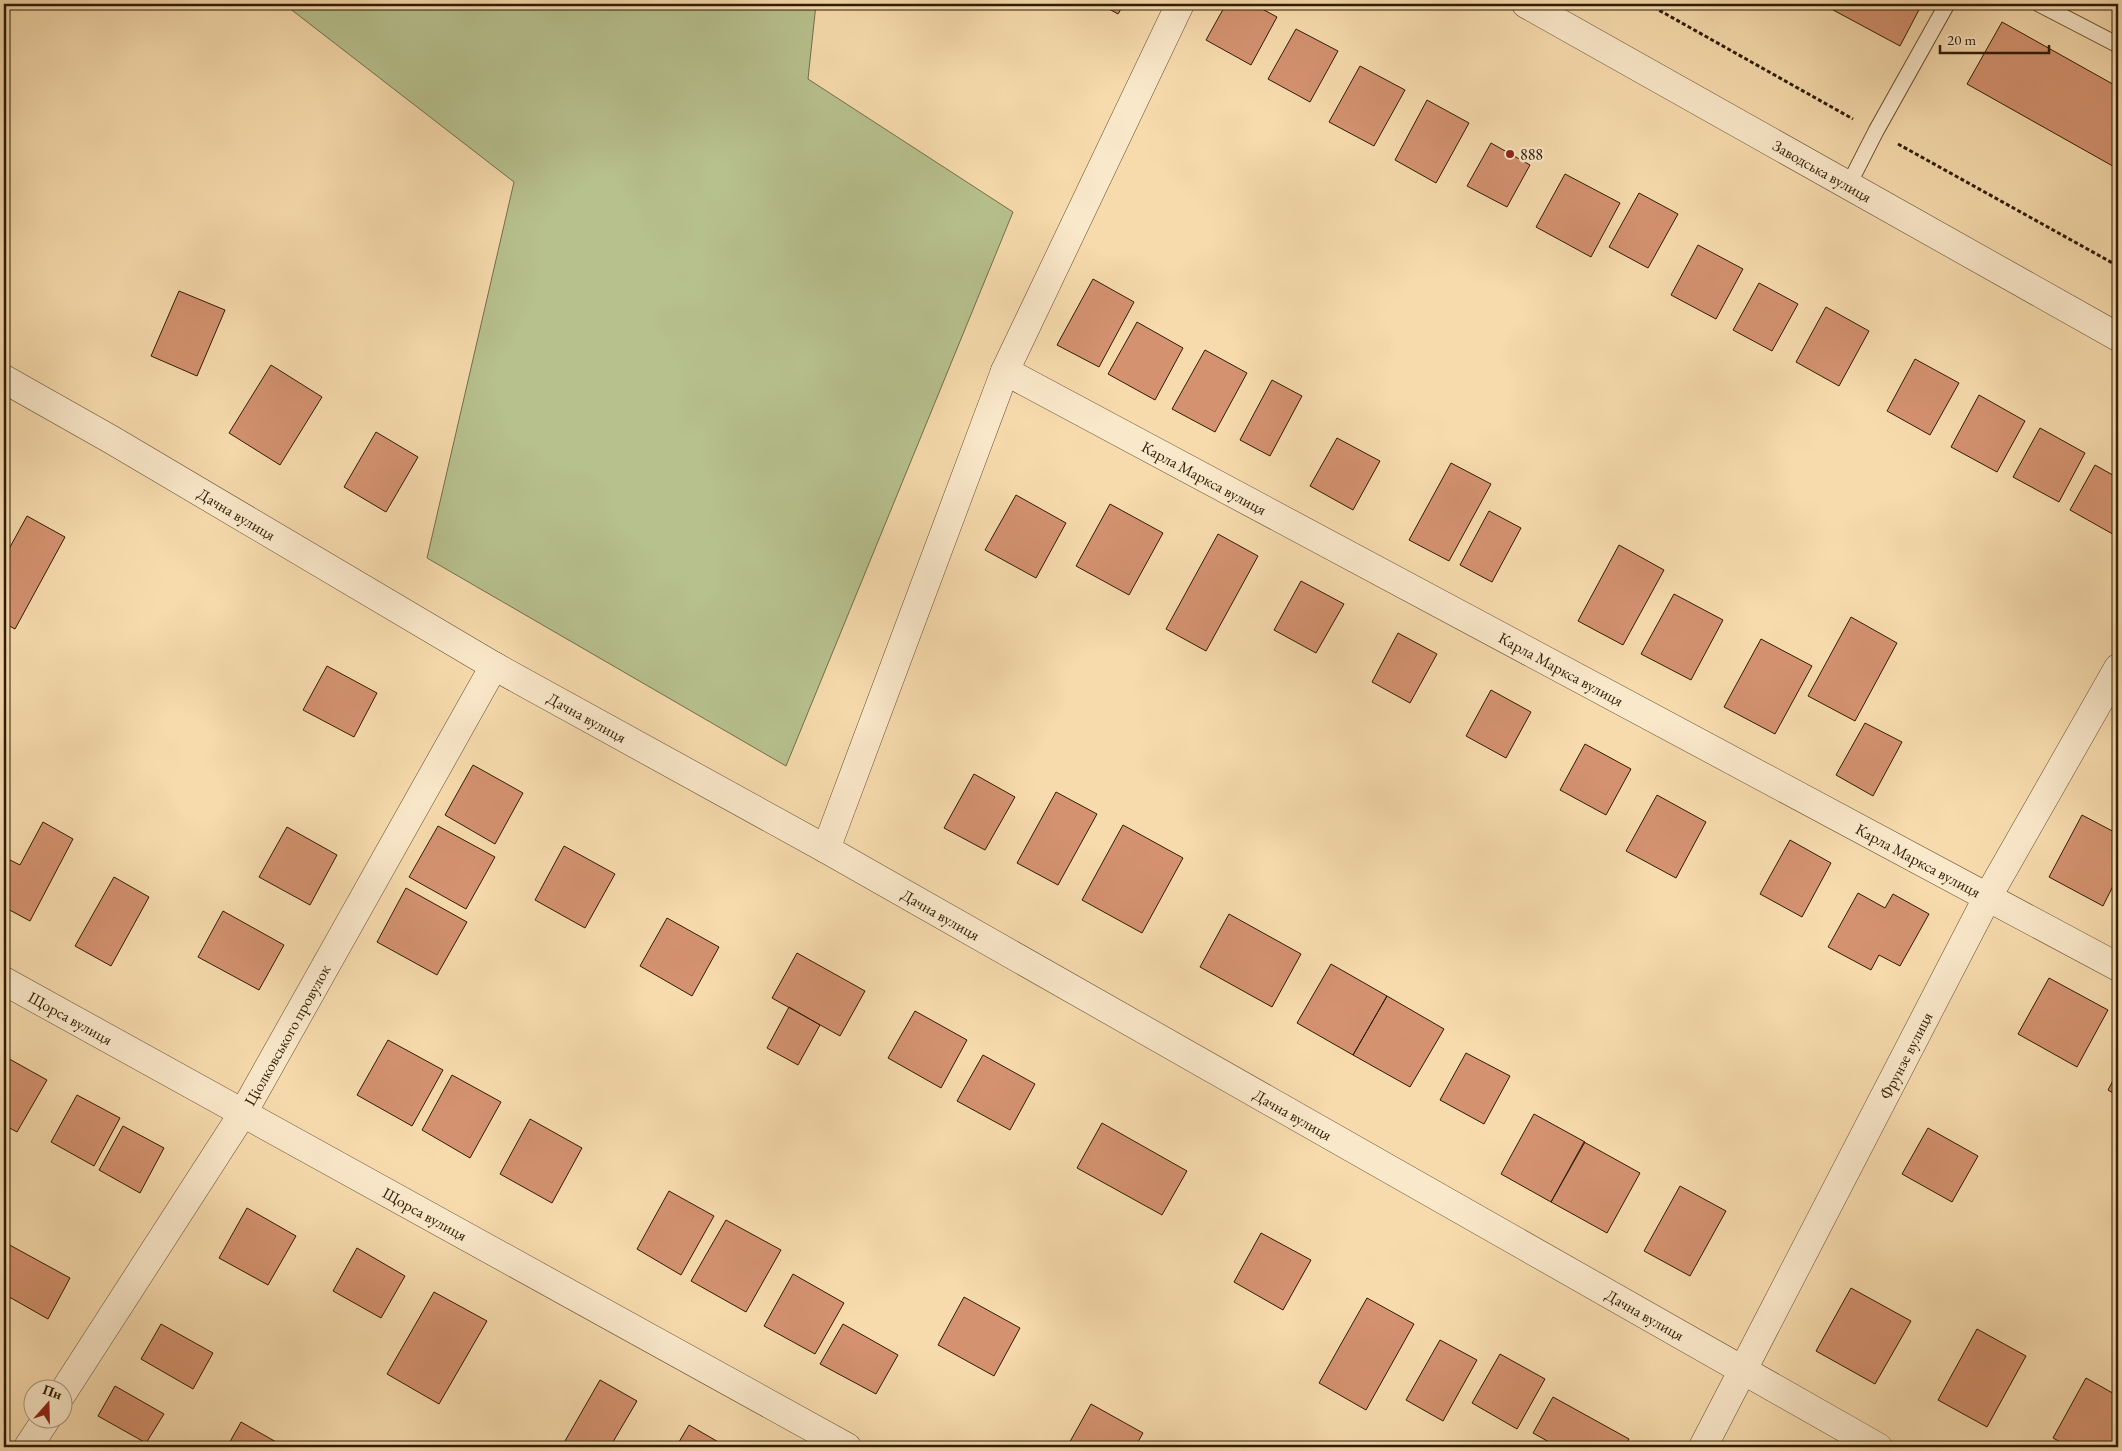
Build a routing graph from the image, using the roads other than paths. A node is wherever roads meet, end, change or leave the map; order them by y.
1 (1180, 4) edge
2 (1526, 4) edge
3 (1947, 4) edge
4 (2039, 4) edge
5 (2118, 45) edge
6 (1848, 186) junction
7 (2118, 337) edge
8 (1005, 371) junction
9 (4, 380) edge
10 (494, 666) junction
11 (2118, 668) edge
12 (826, 849) junction
13 (1987, 898) junction
14 (2118, 967) edge
15 (4, 981) edge
16 (243, 1113) junction
17 (1744, 1371) junction
18 (72, 1378) edge
19 (40, 1428) edge
20 (28, 1447) edge
21 (847, 1447) edge
22 (1703, 1447) edge
23 (1878, 1447) edge

1 - 8 street
2 - 6 street, Заводська вулиця
3 - 6 lane
4 - 5 lane
6 - 7 street, Заводська вулиця
8 - 12 street
8 - 13 street, Карла Маркса вулиця
9 - 10 street, Дачна вулиця
10 - 12 street, Дачна вулиця
10 - 16 street, Ціолковського провулок
11 - 13 street, Фрунзе вулиця
12 - 17 street, Дачна вулиця
13 - 14 street, Карла Маркса вулиця
13 - 17 street, Фрунзе вулиця
15 - 16 street, Щорса вулиця
16 - 18 street, Ціолковського провулок
16 - 21 street, Щорса вулиця
17 - 22 street, Фрунзе вулиця
17 - 23 street, Дачна вулиця
19 - 20 street

